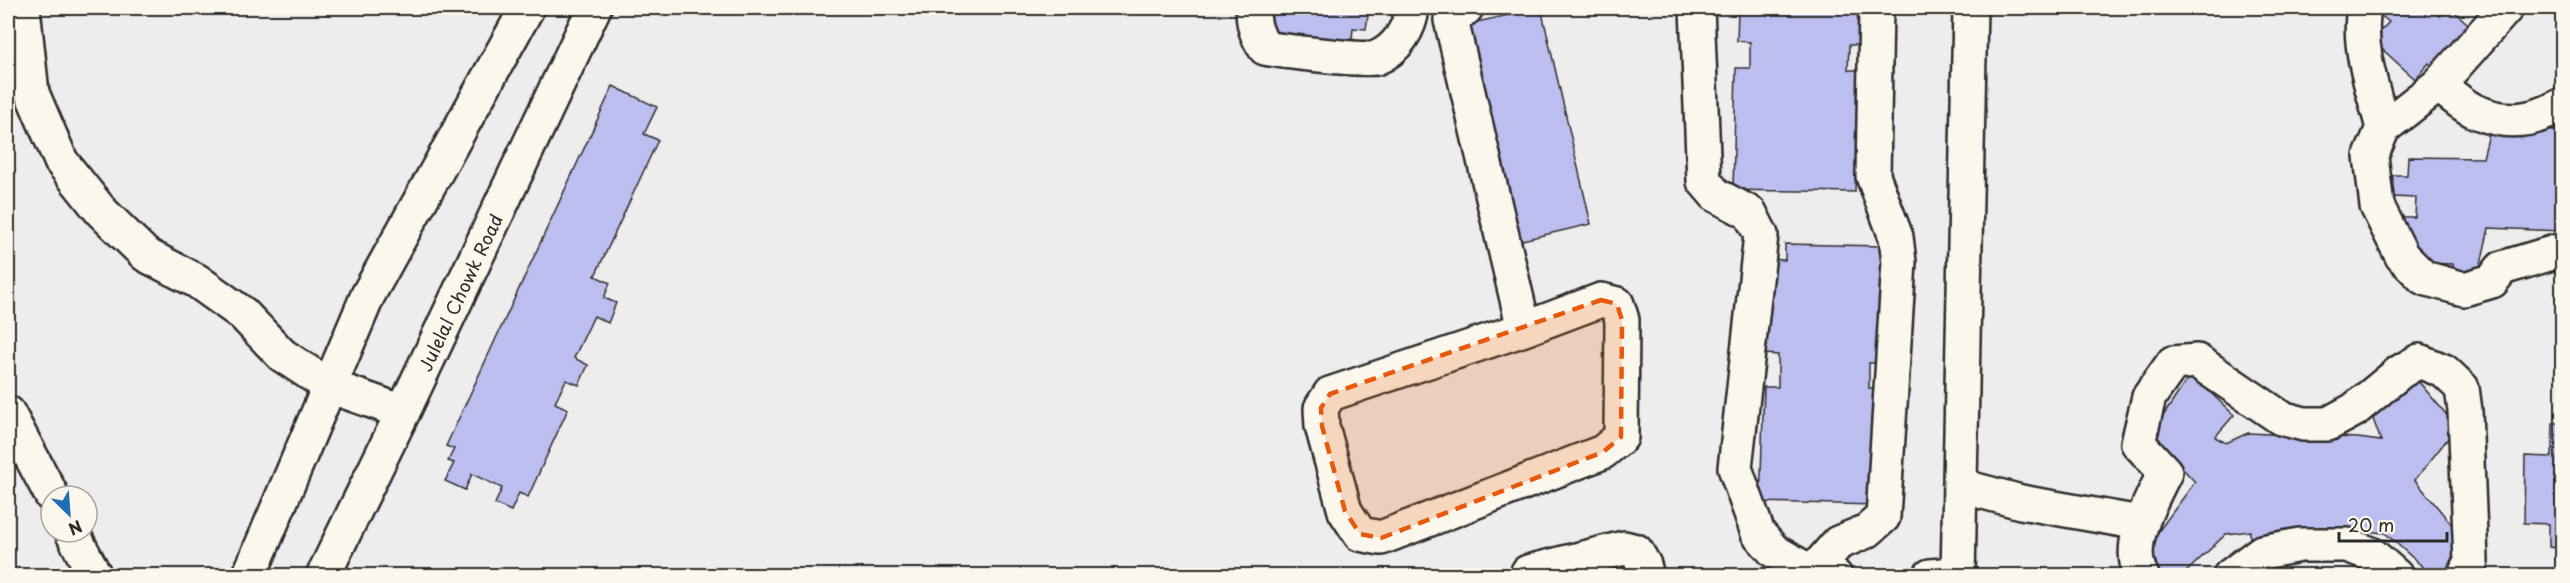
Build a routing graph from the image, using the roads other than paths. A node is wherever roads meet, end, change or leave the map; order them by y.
1 (23, 8) edge
2 (527, 8) edge
3 (594, 8) edge
4 (1252, 8) edge
5 (1412, 8) edge
6 (1466, 8) edge
7 (1696, 8) edge
8 (1876, 8) edge
9 (1970, 8) edge
10 (2364, 8) edge
11 (2506, 8) edge
12 (2438, 85) junction
13 (2562, 105) edge
14 (2383, 128) junction
15 (2562, 250) edge
16 (1524, 329) junction
17 (329, 386) junction
18 (403, 412) junction
19 (8, 413) edge
20 (46, 484) edge
21 (1961, 486) junction
22 (2140, 523) junction
23 (78, 544) edge
24 (1823, 574) edge
25 (1949, 575) edge
26 (95, 576) edge
27 (249, 576) edge
28 (322, 576) edge
29 (1526, 576) edge
30 (1647, 576) edge
31 (2142, 576) edge
32 (2230, 576) edge
33 (2396, 576) edge
34 (2466, 576) edge

1 - 17 street
2 - 17 street
3 - 18 street, Julelal Chowk Road
4 - 5 street
6 - 16 street
7 - 24 street
8 - 24 street
9 - 21 street
10 - 14 street
11 - 12 street
12 - 13 street
12 - 14 street
14 - 15 street
16 - 16 street
17 - 18 street
17 - 27 street
18 - 28 street, Julelal Chowk Road
19 - 20 street
21 - 22 street
21 - 25 street
22 - 31 street
22 - 34 street
23 - 26 street
29 - 30 street
32 - 33 street

